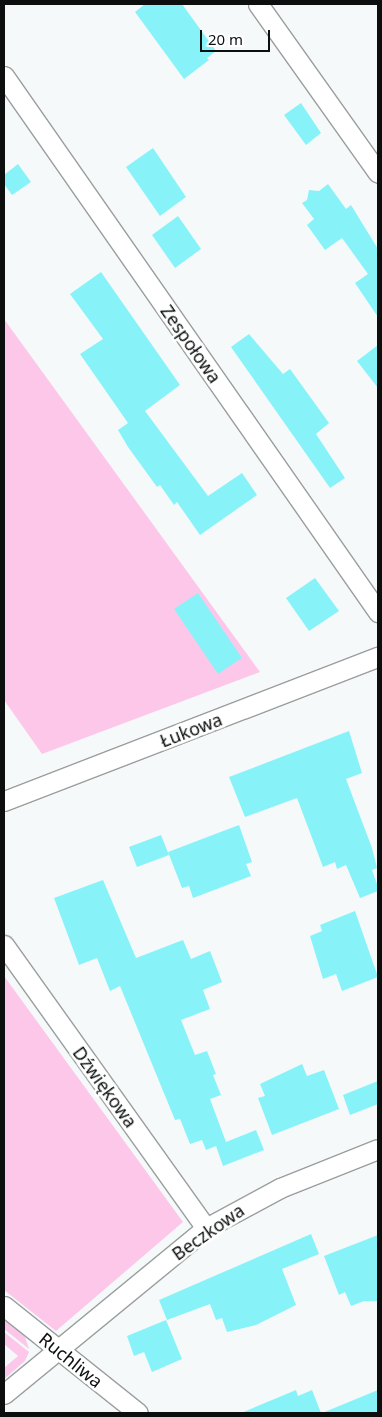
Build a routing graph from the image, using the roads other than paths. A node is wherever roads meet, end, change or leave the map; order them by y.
1 (258, 4) edge
2 (4, 76) edge
3 (378, 173) edge
4 (378, 612) edge
5 (378, 657) edge
6 (4, 801) edge
7 (4, 946) edge
8 (378, 1149) edge
9 (206, 1228) junction
10 (4, 1306) edge
11 (57, 1348) junction
12 (4, 1394) edge
13 (138, 1413) edge

1 - 3 street
2 - 4 street, Zespołowa
5 - 6 street, Łukowa
7 - 9 street, Dźwiękowa
8 - 9 street, Beczkowa
9 - 11 street, Beczkowa
10 - 11 street, Ruchliwa
11 - 12 street, Beczkowa
11 - 13 street, Ruchliwa

